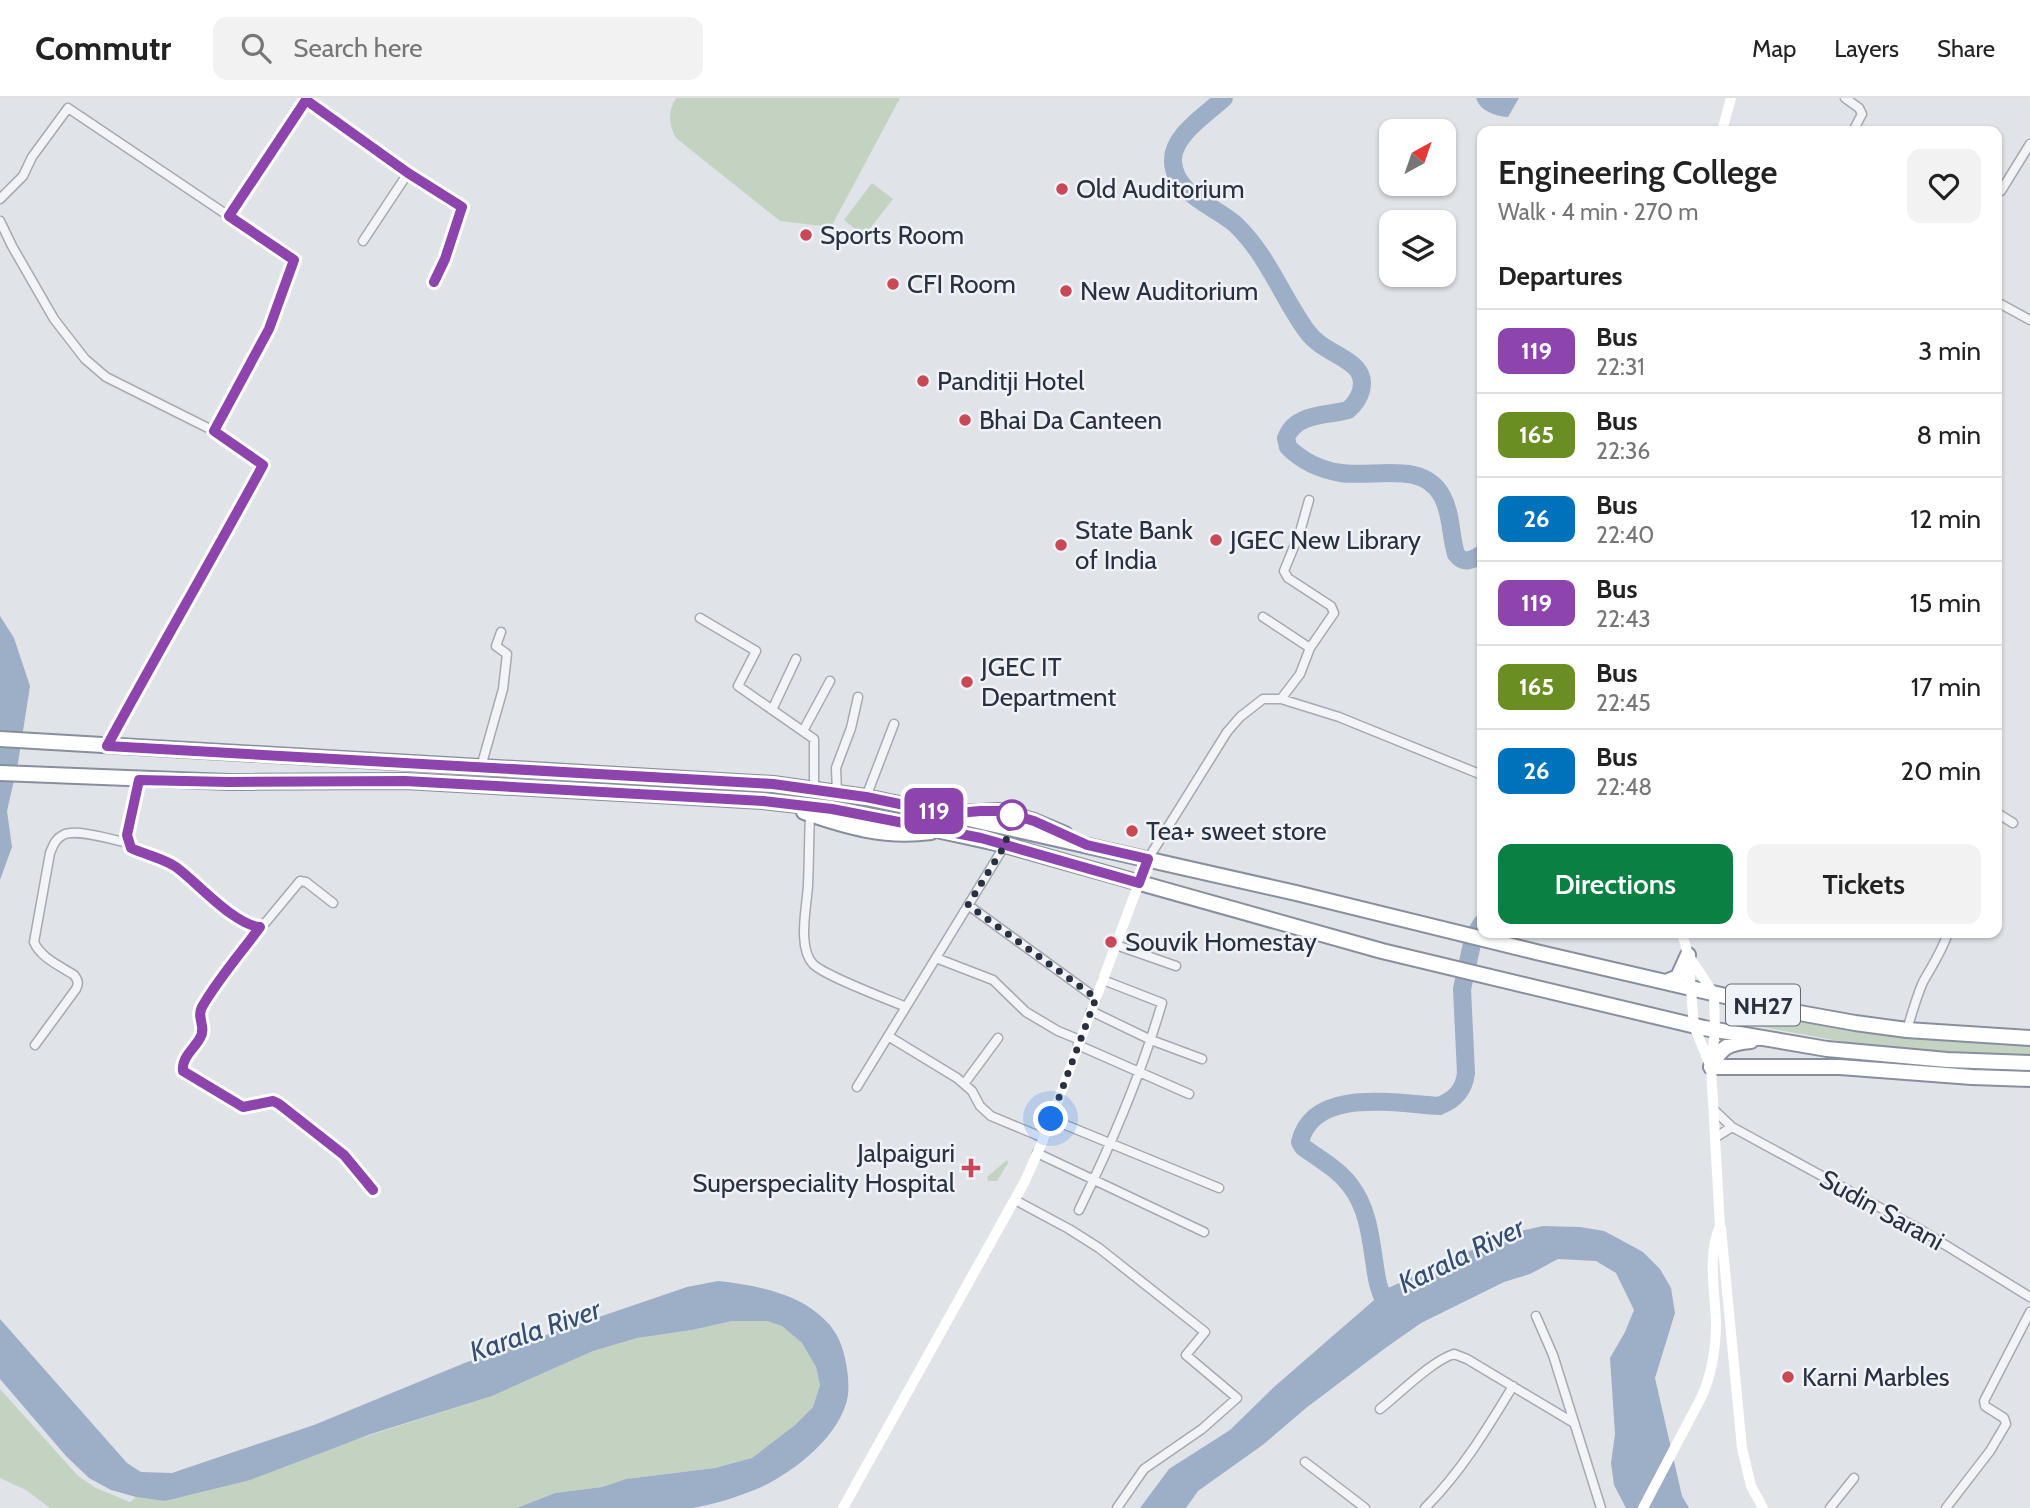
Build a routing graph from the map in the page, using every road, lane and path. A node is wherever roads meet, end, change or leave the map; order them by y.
1 (1731, 98) edge
2 (1845, 98) edge
3 (306, 99) edge
4 (1723, 126) edge
5 (1856, 126) edge
6 (2030, 144) edge
7 (408, 173) junction
8 (2002, 189) edge
9 (0, 199) edge
10 (229, 216) junction
11 (0, 221) edge
12 (363, 241) dead end
13 (434, 282) dead end
14 (2002, 305) edge
15 (2030, 320) edge
16 (214, 431) junction
17 (1310, 500) dead end
18 (1263, 617) dead end
19 (700, 618) dead end
20 (500, 632) dead end
21 (1310, 648) junction
22 (796, 659) dead end
23 (830, 681) dead end
24 (858, 697) dead end
25 (1281, 699) junction
26 (772, 710) junction
27 (894, 724) dead end
28 (803, 732) junction
29 (0, 739) edge
30 (107, 746) junction
31 (481, 766) junction
32 (0, 772) edge
33 (1477, 773) edge
34 (139, 780) junction
35 (814, 788) junction
36 (837, 792) junction
37 (866, 797) junction
38 (776, 803) junction
39 (810, 814) junction
40 (2002, 816) edge
41 (2013, 823) dead end
42 (942, 831) junction
43 (128, 843) junction
44 (1005, 845) junction
45 (1148, 859) junction
46 (1139, 883) junction
47 (333, 903) dead end
48 (968, 905) junction
49 (260, 927) junction
50 (1683, 938) edge
51 (1946, 938) edge
52 (1116, 945) junction
53 (1688, 955) junction
54 (936, 958) junction
55 (1176, 966) dead end
56 (1103, 980) junction
57 (1666, 982) junction
58 (1690, 988) junction
59 (1714, 994) junction
60 (1096, 998) junction
61 (906, 1007) junction
62 (1091, 1011) junction
63 (1695, 1026) junction
64 (1715, 1030) junction
65 (1907, 1030) junction
66 (888, 1036) junction
67 (998, 1038) dead end
68 (2030, 1038) edge
69 (1151, 1040) junction
70 (1766, 1040) junction
71 (1079, 1043) junction
72 (35, 1045) dead end
73 (1202, 1059) dead end
74 (2030, 1063) edge
75 (1711, 1067) junction
76 (1139, 1073) junction
77 (2030, 1079) edge
78 (964, 1084) junction
79 (857, 1087) dead end
80 (1189, 1094) dead end
81 (1714, 1110) junction
82 (1051, 1119) junction
83 (1732, 1127) junction
84 (1716, 1137) junction
85 (1044, 1138) junction
86 (1111, 1144) junction
87 (1037, 1153) junction
88 (1094, 1180) junction
89 (1219, 1188) dead end
90 (373, 1190) dead end
91 (1014, 1200) junction
92 (1079, 1210) dead end
93 (1720, 1226) junction
94 (1203, 1232) dead end
95 (2030, 1297) edge
96 (2030, 1312) edge
97 (1536, 1316) dead end
98 (1513, 1386) junction
99 (1380, 1409) dead end
100 (1574, 1423) junction
101 (1305, 1462) dead end
102 (1854, 1478) dead end
103 (844, 1508) edge
104 (1117, 1508) edge
105 (1365, 1508) edge
106 (1425, 1508) edge
107 (1601, 1508) edge
108 (1643, 1508) edge
109 (1763, 1508) edge
110 (1830, 1508) edge
111 (1946, 1508) edge

1 - 4 street
2 - 5 street
3 - 7 street
3 - 10 street
6 - 8 street
7 - 12 street
7 - 13 street
9 - 10 street
10 - 16 street
11 - 16 street
14 - 15 street
16 - 30 street
17 - 21 street
18 - 21 street
19 - 26 street
20 - 31 street
21 - 25 street
22 - 26 street
23 - 28 street
24 - 36 street
25 - 33 street
25 - 45 street
26 - 28 street
27 - 37 street
28 - 35 street
29 - 30 highway, NH27
30 - 31 highway, NH27
31 - 35 highway, NH27
32 - 34 highway, NH27
34 - 38 highway, NH27
34 - 43 street
35 - 36 highway, NH27
36 - 37 highway, NH27
37 - 45 highway, NH27
38 - 39 highway, NH27
38 - 42 highway, NH27
39 - 42 highway, NH27
39 - 61 street
40 - 41 street
42 - 44 highway, NH27
43 - 49 street
43 - 72 street
44 - 46 highway, NH27
44 - 48 street
45 - 46 highway
45 - 57 highway, NH27
46 - 52 street
46 - 63 highway, NH27
47 - 49 street
48 - 54 street
48 - 60 street
49 - 90 street
50 - 53 street
51 - 65 street
52 - 55 street
52 - 56 street
53 - 57 highway
53 - 58 street
53 - 59 street
54 - 61 street
54 - 71 street
56 - 60 street
56 - 69 street
57 - 58 highway, NH27
58 - 59 highway, NH27
58 - 63 street
59 - 64 street
59 - 65 highway, NH27
60 - 62 street
61 - 66 street
62 - 69 street
62 - 71 street
63 - 64 highway, NH27
63 - 75 street
64 - 70 highway, NH27
64 - 75 street
65 - 68 highway, NH27
66 - 78 street
66 - 79 street
67 - 78 street
69 - 73 street
69 - 76 street
70 - 74 highway, NH27
70 - 75 highway
71 - 76 street
71 - 82 street
75 - 77 highway
75 - 81 street
76 - 80 street
76 - 86 street
78 - 85 street
81 - 83 street, Sudin Sarani
81 - 84 street
82 - 85 street
82 - 86 street
83 - 84 street
83 - 95 street, Sudin Sarani
84 - 93 street
85 - 87 street
86 - 88 street
86 - 89 street
87 - 88 street
87 - 91 street
88 - 92 street
88 - 94 street
91 - 103 street
91 - 104 street
93 - 108 street
93 - 109 street
96 - 111 street
97 - 100 street
98 - 99 street
98 - 100 street
98 - 106 street
100 - 107 street
101 - 105 street
102 - 110 street

